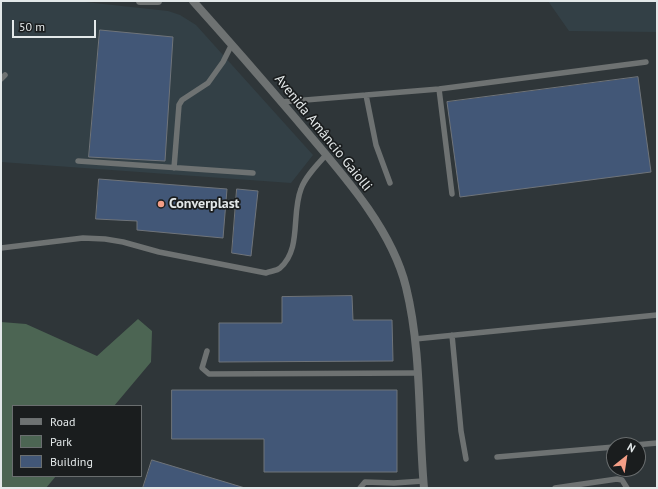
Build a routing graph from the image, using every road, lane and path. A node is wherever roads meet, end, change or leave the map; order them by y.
1 (140, 1) edge
2 (158, 1) edge
3 (193, 1) edge
4 (232, 44) junction
5 (646, 62) dead end
6 (439, 89) junction
7 (366, 95) junction
8 (281, 102) junction
9 (326, 155) junction
10 (78, 161) dead end
11 (174, 168) junction
12 (253, 173) dead end
13 (390, 183) dead end
14 (452, 194) dead end
15 (1, 248) edge
16 (657, 315) edge
17 (452, 335) junction
18 (415, 339) junction
19 (207, 351) dead end
20 (417, 373) junction
21 (657, 443) edge
22 (646, 444) edge
23 (606, 448) edge
24 (498, 458) dead end
25 (466, 459) dead end
26 (424, 484) edge
27 (360, 488) edge
28 (555, 488) edge
29 (627, 488) edge

1 - 2 street
3 - 4 street, Avenida Amâncio Gaiolli
4 - 8 street, Avenida Amâncio Gaiolli
4 - 11 lane
5 - 6 lane
6 - 7 lane
6 - 14 lane
7 - 8 lane
7 - 13 lane
8 - 9 street, Avenida Amâncio Gaiolli
9 - 15 lane
9 - 18 street, Avenida Amâncio Gaiolli
10 - 11 lane
11 - 12 lane
16 - 17 lane
17 - 18 lane
17 - 25 lane
18 - 20 street, Avenida Amâncio Gaiolli
19 - 20 lane
20 - 26 street, Avenida Amâncio Gaiolli
21 - 22 lane
23 - 24 lane
26 - 27 lane
28 - 29 lane

